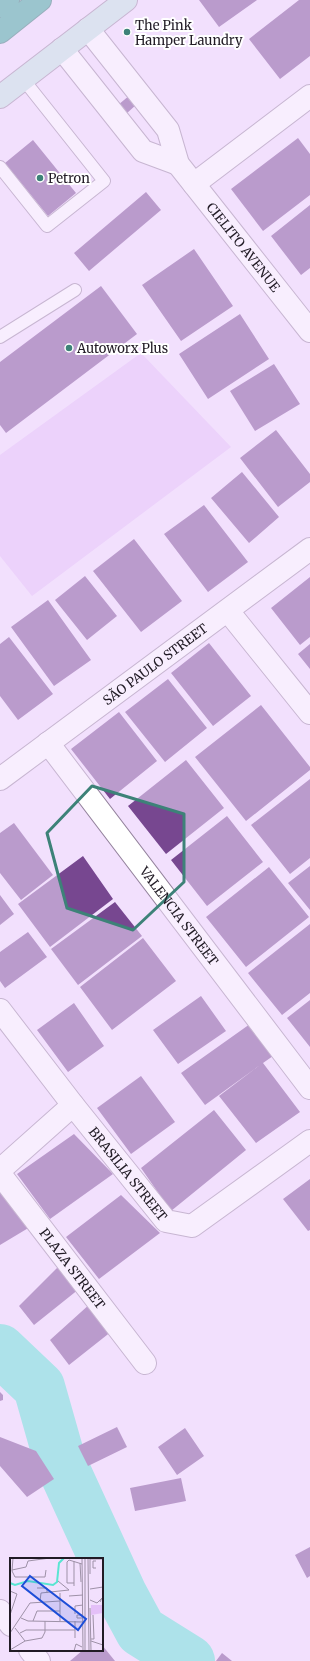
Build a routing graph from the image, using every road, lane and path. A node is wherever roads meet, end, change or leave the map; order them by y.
1 (8, 0) edge
2 (40, 0) edge
3 (126, 0) edge
4 (0, 6) edge
5 (88, 29) junction
6 (0, 32) edge
7 (62, 49) junction
8 (23, 79) junction
9 (132, 85) junction
10 (310, 96) edge
11 (0, 97) edge
12 (107, 106) junction
13 (178, 164) junction
14 (0, 167) edge
15 (194, 184) junction
16 (75, 290) dead end
17 (310, 330) edge
18 (0, 337) edge
19 (310, 549) edge
20 (228, 611) junction
21 (310, 713) edge
22 (48, 744) junction
23 (0, 779) edge
24 (0, 1010) edge
25 (310, 1088) edge
26 (73, 1105) junction
27 (310, 1141) edge
28 (0, 1170) edge
29 (0, 1174) edge
30 (145, 1363) dead end
31 (0, 1611) edge
32 (10, 1624) edge
33 (31, 1651) edge
34 (39, 1661) edge

1 - 4 highway
2 - 6 highway
3 - 5 main road
5 - 7 main road
5 - 9 street, CIELITO AVENUE
7 - 8 main road
7 - 12 street
8 - 11 main road
8 - 14 lane
9 - 12 street
9 - 13 street, CIELITO AVENUE
10 - 15 street
12 - 13 street
13 - 15 street, CIELITO AVENUE
15 - 17 street, CIELITO AVENUE
16 - 18 lane
19 - 20 street, SÃO PAULO STREET
20 - 21 street
20 - 22 street, SÃO PAULO STREET
22 - 23 street, SÃO PAULO STREET
22 - 25 street, VALENCIA STREET
24 - 26 street, BRASILIA STREET
26 - 27 street, BRASILIA STREET
26 - 28 street
29 - 30 street, PLAZA STREET
31 - 32 street
33 - 34 street

